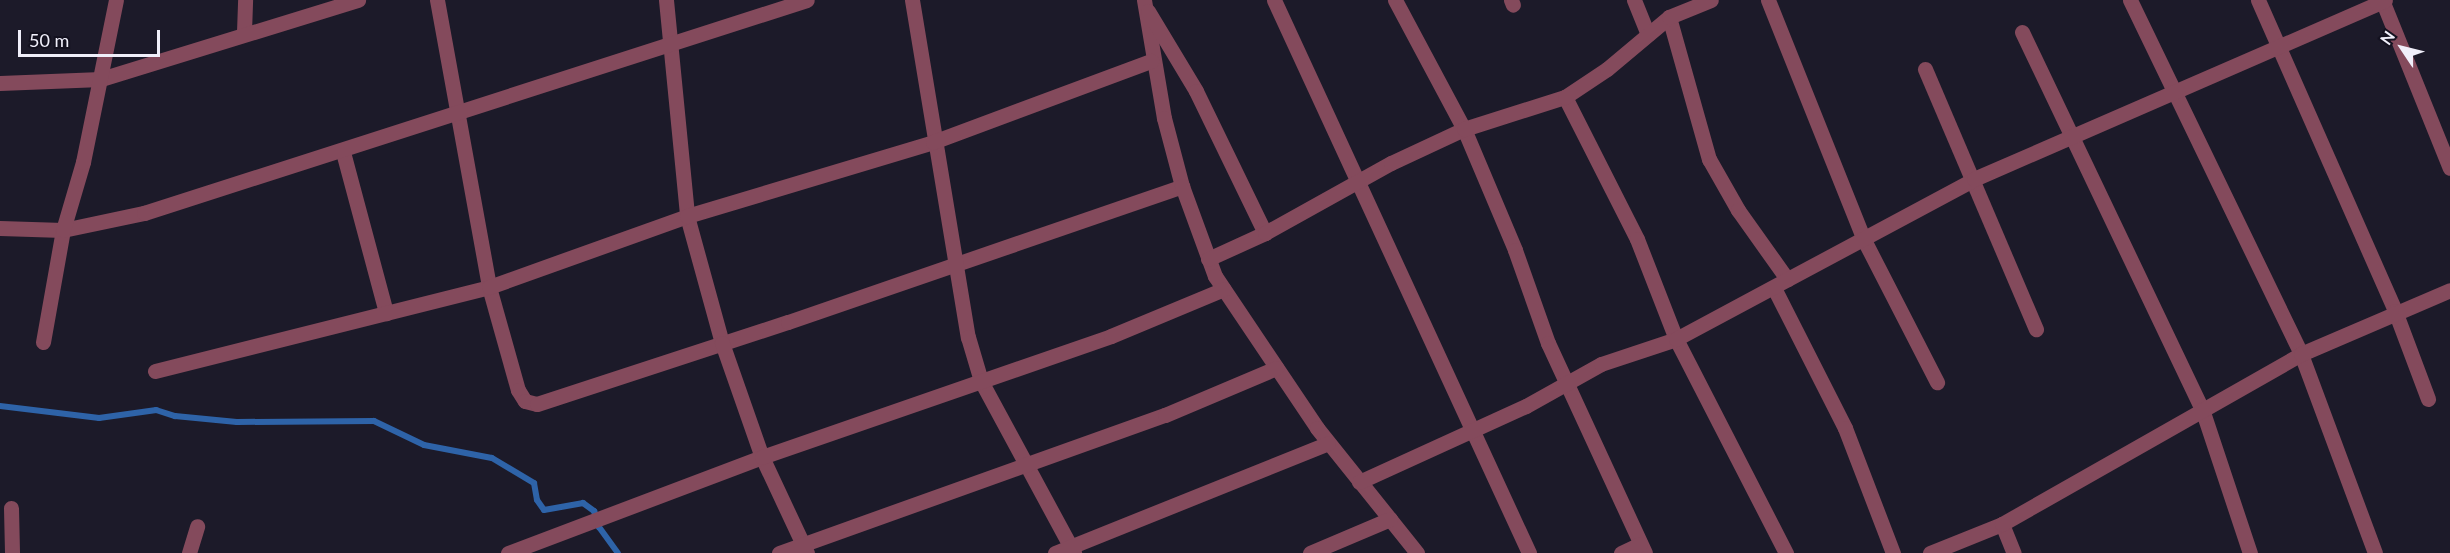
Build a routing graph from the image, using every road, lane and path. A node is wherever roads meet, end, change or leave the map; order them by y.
1 (116, 0) edge
2 (245, 0) edge
3 (358, 0) edge
4 (437, 0) edge
5 (666, 0) edge
6 (807, 0) edge
7 (912, 0) edge
8 (1274, 0) edge
9 (1395, 0) edge
10 (1634, 0) edge
11 (1712, 0) edge
12 (1768, 0) edge
13 (2130, 0) edge
14 (2258, 0) edge
15 (2383, 0) edge
16 (1144, 3) edge
17 (1670, 17) junction
18 (244, 32) junction
19 (2022, 32) dead end
20 (1648, 34) junction
21 (673, 43) junction
22 (2280, 49) junction
23 (1152, 61) junction
24 (1925, 69) dead end
25 (101, 79) junction
26 (0, 83) edge
27 (2173, 94) junction
28 (1565, 97) junction
29 (458, 112) junction
30 (1464, 129) junction
31 (2074, 136) junction
32 (933, 142) junction
33 (343, 152) junction
34 (2450, 168) edge
35 (1974, 179) junction
36 (1359, 181) junction
37 (1182, 186) junction
38 (687, 216) junction
39 (0, 228) edge
40 (63, 230) junction
41 (1265, 234) junction
42 (1864, 240) junction
43 (1208, 259) junction
44 (955, 265) junction
45 (1787, 279) junction
46 (489, 287) junction
47 (1774, 288) junction
48 (1224, 289) junction
49 (2450, 290) edge
50 (2395, 311) junction
51 (386, 313) junction
52 (2036, 329) dead end
53 (1676, 339) junction
54 (43, 342) dead end
55 (722, 343) junction
56 (2301, 354) junction
57 (1276, 368) junction
58 (155, 370) dead end
59 (981, 381) junction
60 (1937, 382) dead end
61 (1567, 386) junction
62 (2428, 399) dead end
63 (2202, 409) junction
64 (1474, 430) junction
65 (1328, 443) junction
66 (762, 457) junction
67 (1024, 465) junction
68 (1359, 482) junction
69 (11, 508) dead end
70 (1390, 519) junction
71 (2002, 524) junction
72 (197, 526) dead end
73 (804, 548) edge
74 (1642, 548) edge
75 (1072, 550) edge
76 (12, 553) edge
77 (189, 553) edge
78 (508, 553) edge
79 (779, 553) edge
80 (1056, 553) edge
81 (1310, 553) edge
82 (1417, 553) edge
83 (1529, 553) edge
84 (1621, 553) edge
85 (1786, 553) edge
86 (1893, 553) edge
87 (1930, 553) edge
88 (2014, 553) edge
89 (2250, 553) edge
90 (2375, 553) edge

1 - 25 street
2 - 18 street
3 - 18 street
4 - 29 street
5 - 21 street
6 - 21 street
7 - 32 street
8 - 36 street
9 - 30 street
10 - 20 street
11 - 17 street
12 - 42 street
13 - 27 street
14 - 22 street
15 - 22 street
15 - 34 street
16 - 23 street
16 - 41 street
17 - 20 street
17 - 45 street
18 - 25 street
19 - 31 street
20 - 28 street
21 - 29 street
21 - 38 street
22 - 27 street
22 - 50 street
23 - 32 street
23 - 37 street
24 - 35 street
25 - 26 street
25 - 40 street
27 - 31 street
27 - 56 street
28 - 30 street
28 - 53 street
29 - 33 street
29 - 46 street
30 - 36 street
30 - 61 street
31 - 35 street
31 - 63 street
32 - 38 street
32 - 44 street
33 - 40 street
33 - 51 street
35 - 42 street
35 - 52 street
36 - 41 street
36 - 64 street
37 - 43 street
37 - 44 street
38 - 46 street
38 - 55 street
39 - 40 street
40 - 54 street
41 - 43 street
42 - 45 street
42 - 60 street
43 - 48 street
44 - 55 street
44 - 59 street
45 - 47 street
46 - 51 street
46 - 55 street
47 - 53 street
47 - 86 street
48 - 57 street
48 - 59 street
49 - 50 street
50 - 56 street
50 - 62 street
51 - 58 street
53 - 61 street
53 - 85 street
55 - 66 street
56 - 63 street
56 - 90 street
57 - 65 street
57 - 67 street
59 - 66 street
59 - 67 street
61 - 64 street
61 - 74 street
63 - 71 street
63 - 89 street
64 - 68 street
64 - 83 street
65 - 68 street
65 - 75 street
66 - 73 street
66 - 78 street
67 - 73 street
67 - 75 street
68 - 70 street
69 - 76 street
70 - 81 street
70 - 82 street
71 - 87 street
71 - 88 street
72 - 77 street
73 - 79 street
74 - 84 street
75 - 80 street

